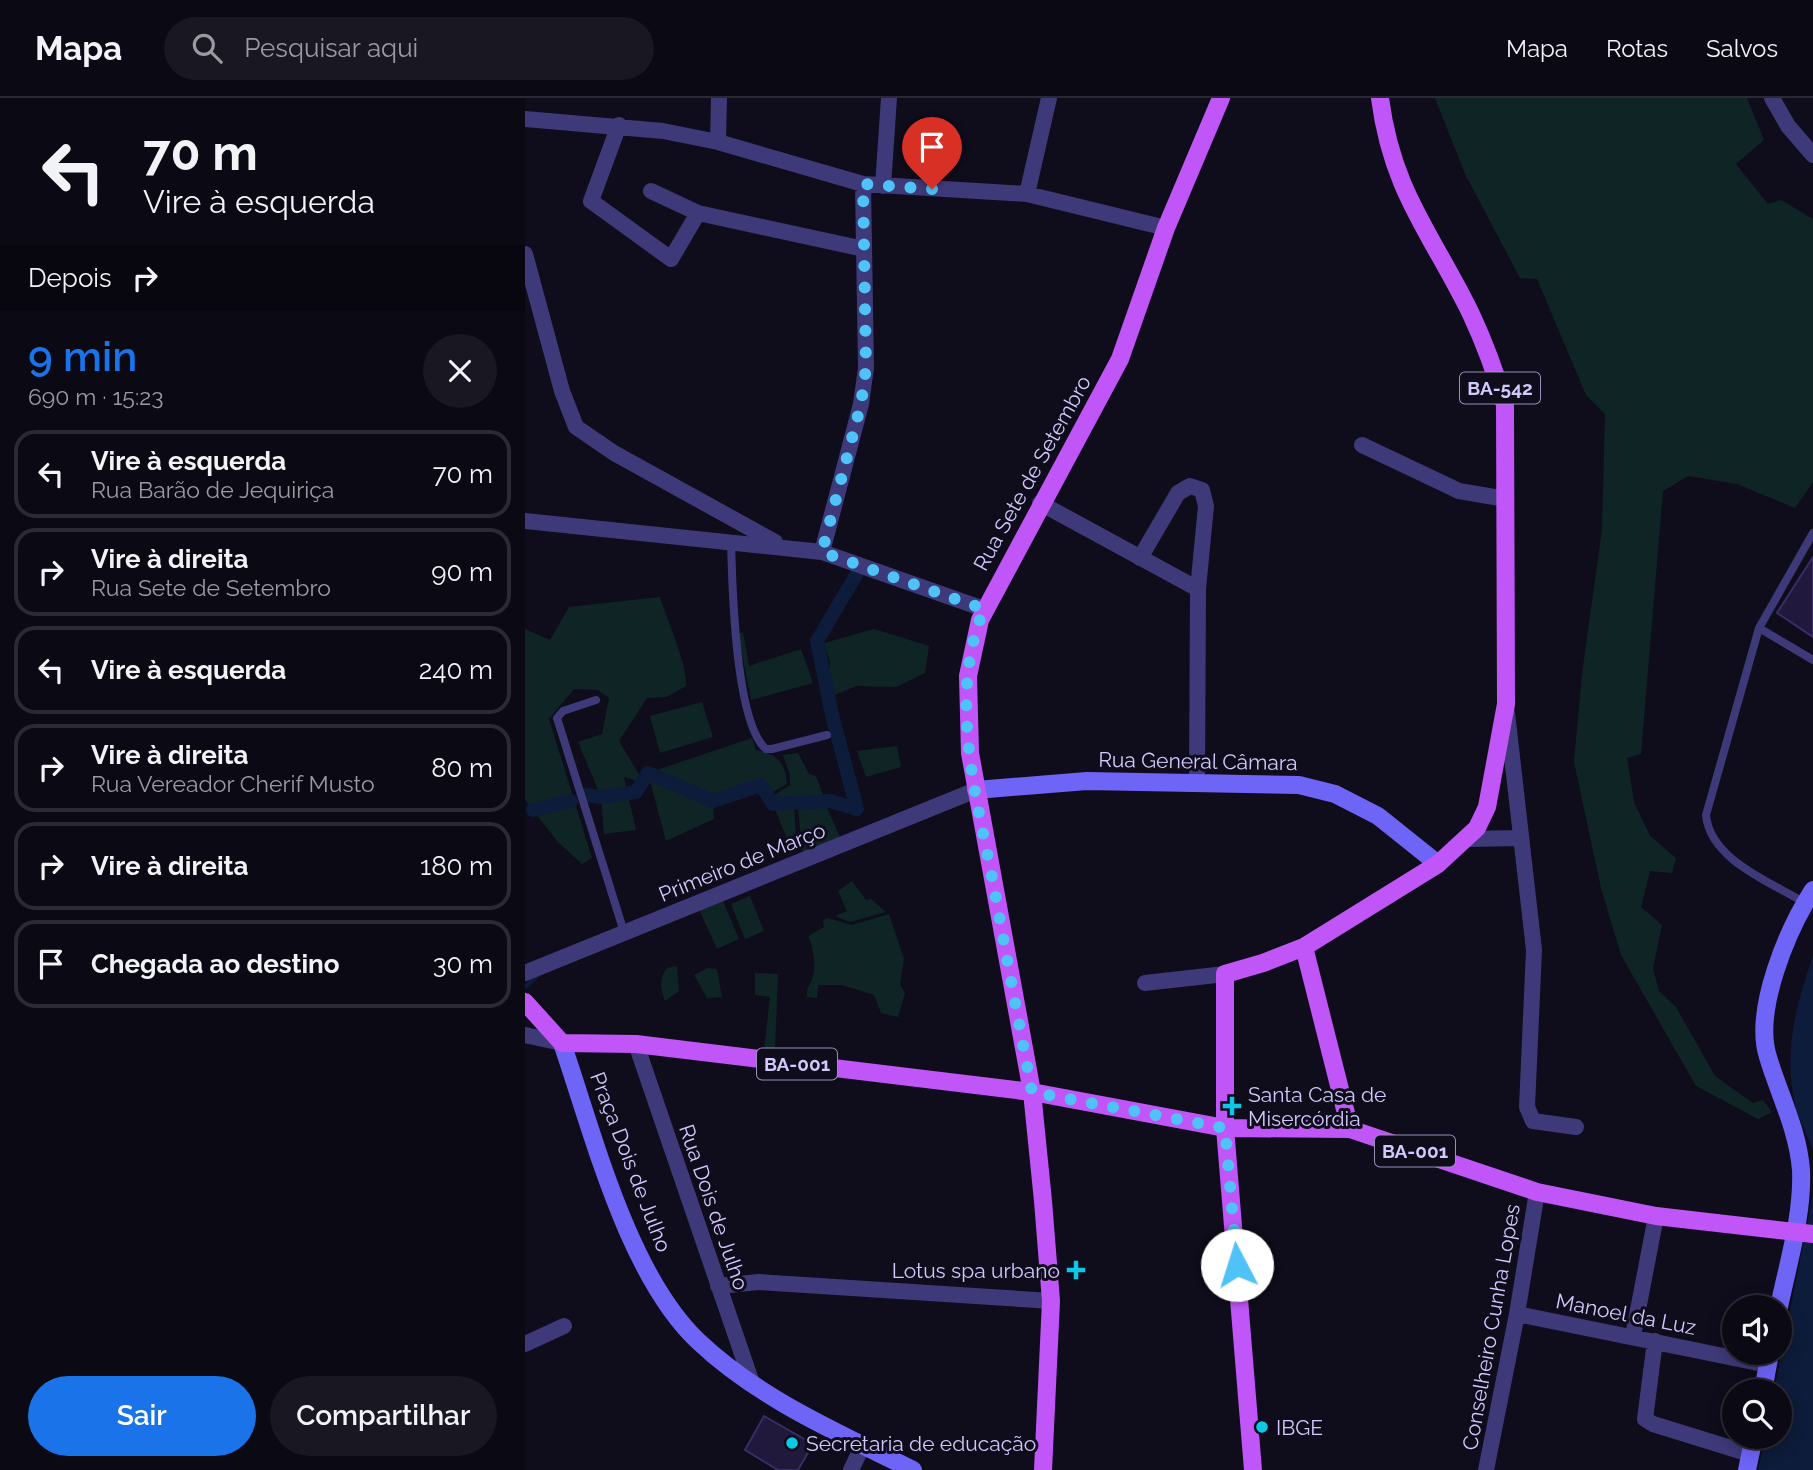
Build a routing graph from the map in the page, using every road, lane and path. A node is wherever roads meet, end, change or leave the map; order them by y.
1 (719, 98) edge
2 (889, 98) edge
3 (1049, 98) edge
4 (1221, 98) edge
5 (1380, 98) edge
6 (1772, 98) edge
7 (525, 119) edge
8 (619, 125) junction
9 (718, 142) junction
10 (1813, 155) edge
11 (863, 184) junction
12 (883, 186) junction
13 (651, 191) dead end
14 (1027, 194) junction
15 (698, 214) junction
16 (1166, 228) junction
17 (864, 249) junction
18 (525, 254) edge
19 (1362, 445) dead end
20 (1506, 499) junction
21 (1040, 503) junction
22 (713, 506) junction
23 (525, 521) edge
24 (1813, 533) edge
25 (709, 538) junction
26 (731, 540) junction
27 (781, 545) junction
28 (822, 552) junction
29 (1140, 558) junction
30 (1198, 589) junction
31 (984, 609) junction
32 (1759, 628) junction
33 (1813, 660) edge
34 (596, 701) dead end
35 (1506, 704) junction
36 (827, 735) dead end
37 (1197, 783) junction
38 (976, 790) junction
39 (1521, 838) junction
40 (1467, 839) junction
41 (1438, 864) junction
42 (1809, 896) edge
43 (624, 932) junction
44 (1304, 947) junction
45 (525, 972) edge
46 (1225, 974) junction
47 (1145, 983) dead end
48 (525, 1002) edge
49 (525, 1035) edge
50 (562, 1043) junction
51 (636, 1044) junction
52 (1032, 1092) junction
53 (1225, 1128) junction
54 (1576, 1128) dead end
55 (1350, 1129) junction
56 (1537, 1192) junction
57 (1656, 1216) junction
58 (1803, 1232) edge
59 (718, 1286) junction
60 (1783, 1295) edge
61 (1051, 1301) junction
62 (1517, 1314) junction
63 (564, 1326) dead end
64 (1633, 1336) junction
65 (1655, 1341) junction
66 (525, 1344) edge
67 (1722, 1352) edge
68 (752, 1383) junction
69 (863, 1445) junction
70 (1750, 1454) edge
71 (851, 1470) edge
72 (912, 1470) edge
73 (1043, 1470) edge
74 (1253, 1470) edge
75 (1486, 1470) edge

1 - 9 street
2 - 12 street
3 - 14 street
4 - 16 main road, Rua Sete de Setembro
5 - 20 main road, BA-542
6 - 10 street
7 - 8 street
8 - 9 street
8 - 15 street
9 - 11 street
11 - 12 street
11 - 17 street
12 - 14 street
13 - 15 street
14 - 16 street
15 - 17 street
16 - 21 main road, Rua Sete de Setembro
17 - 28 street
18 - 22 street
19 - 20 street
20 - 35 main road, BA-542
21 - 29 street
21 - 31 main road, Rua Sete de Setembro
22 - 25 street
22 - 27 street
23 - 25 street
24 - 32 lane
25 - 26 street
26 - 27 street
26 - 36 lane
27 - 28 street
28 - 31 street
29 - 30 street
29 - 30 street
30 - 37 street
31 - 38 main road, Rua Sete de Setembro
32 - 33 lane
32 - 42 lane
34 - 43 lane
35 - 39 street
35 - 40 main road, BA-542
37 - 38 street, Rua General Câmara
37 - 41 street, Rua General Câmara
38 - 43 street, Primeiro de Março
38 - 52 main road, Rua Sete de Setembro
39 - 40 street
39 - 54 street
40 - 41 main road, BA-542
41 - 44 main road, BA-542
42 - 58 street
43 - 45 street, Primeiro de Março
44 - 46 main road
44 - 55 main road
46 - 47 street
46 - 53 main road
48 - 50 main road
49 - 50 street, BA-001
50 - 51 main road, BA-001
50 - 68 street, Praça Dois de Julho
51 - 52 main road, BA-001
51 - 59 street, Rua Dois de Julho
52 - 53 main road, BA-001
52 - 61 main road, Rua Sete de Setembro
53 - 55 main road, BA-001
53 - 74 main road
55 - 56 main road, BA-001
56 - 57 main road, BA-001
56 - 62 street, Conselheiro Cunha Lopes
57 - 58 main road, BA-001
57 - 64 street
58 - 60 street
59 - 61 street
59 - 68 street, Rua Dois de Julho
61 - 73 main road, Rua Sete de Setembro
62 - 64 street, Manoel da Luz
62 - 75 street, Conselheiro Cunha Lopes
63 - 66 street
64 - 65 street, Manoel da Luz
65 - 67 street, Manoel da Luz
65 - 70 street
68 - 69 street, Praça Dois de Julho
69 - 71 street
69 - 72 street, Praça Dois de Julho

